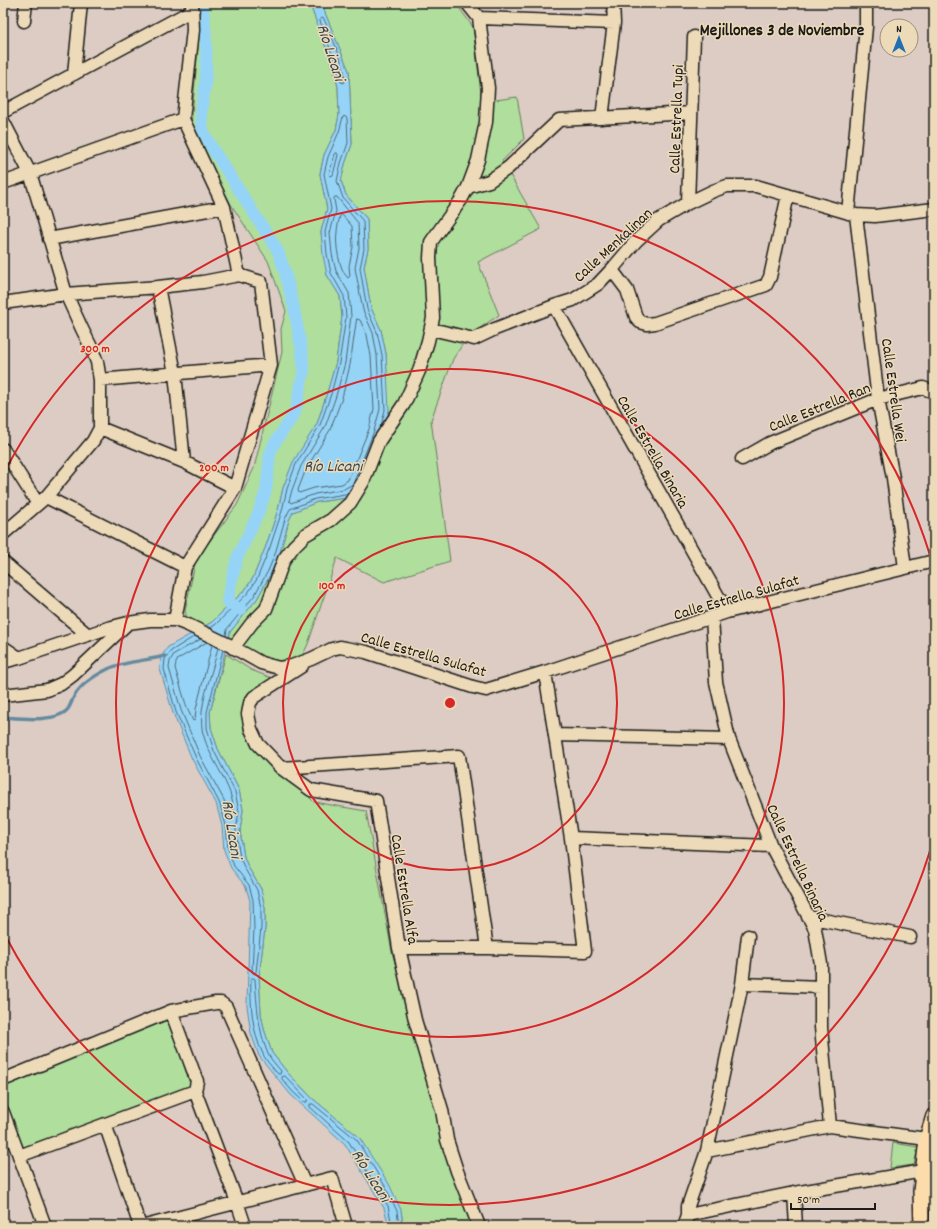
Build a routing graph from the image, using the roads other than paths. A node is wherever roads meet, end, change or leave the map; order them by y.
1 (26, 3) edge
2 (81, 3) edge
3 (466, 3) edge
4 (613, 3) edge
5 (866, 3) edge
6 (193, 7) edge
7 (479, 18) junction
8 (24, 21) dead end
9 (614, 23) junction
10 (694, 37) dead end
11 (74, 74) junction
12 (3, 112) edge
13 (691, 113) junction
14 (602, 118) junction
15 (183, 119) junction
16 (3, 121) edge
17 (30, 173) junction
18 (3, 182) edge
19 (468, 187) junction
20 (788, 195) junction
21 (688, 203) junction
22 (224, 207) junction
23 (934, 209) edge
24 (852, 214) junction
25 (49, 239) junction
26 (612, 270) junction
27 (239, 274) junction
28 (158, 287) junction
29 (66, 294) junction
30 (3, 304) edge
31 (554, 306) junction
32 (431, 330) junction
33 (272, 365) junction
34 (175, 373) junction
35 (100, 380) junction
36 (934, 392) edge
37 (878, 399) junction
38 (100, 428) junction
39 (3, 449) edge
40 (742, 459) dead end
41 (184, 462) junction
42 (235, 488) junction
43 (42, 501) junction
44 (3, 534) edge
45 (934, 561) edge
46 (3, 562) edge
47 (185, 567) junction
48 (905, 568) junction
49 (727, 612) junction
50 (712, 617) junction
51 (175, 620) junction
52 (128, 623) junction
53 (88, 635) junction
54 (3, 647) edge
55 (231, 647) junction
56 (19, 658) junction
57 (311, 659) junction
58 (3, 662) edge
59 (545, 672) junction
60 (3, 695) edge
61 (555, 735) junction
62 (728, 739) junction
63 (281, 768) junction
64 (571, 838) junction
65 (771, 846) junction
66 (808, 916) junction
67 (748, 936) dead end
68 (910, 937) dead end
69 (399, 948) junction
70 (487, 948) junction
71 (742, 984) junction
72 (821, 987) junction
73 (171, 1011) junction
74 (3, 1080) edge
75 (196, 1091) junction
76 (3, 1112) edge
77 (934, 1116) edge
78 (105, 1124) junction
79 (830, 1126) junction
80 (931, 1139) edge
81 (706, 1151) junction
82 (19, 1156) junction
83 (928, 1171) edge
84 (304, 1185) junction
85 (794, 1193) junction
86 (237, 1202) junction
87 (686, 1220) edge
88 (45, 1226) edge
89 (140, 1226) edge
90 (144, 1226) edge
91 (245, 1226) edge
92 (346, 1226) edge
93 (480, 1226) edge
94 (796, 1226) edge
95 (922, 1226) edge

1 - 8 street
2 - 11 street
3 - 7 street
4 - 9 street
5 - 24 street, Calle Estrella Wei
6 - 11 street
6 - 15 street
7 - 9 street
7 - 19 street
9 - 14 street
10 - 13 street, Calle Estrella Tupi
11 - 12 street
13 - 14 street
13 - 21 street, Calle Estrella Tupi
14 - 19 street
15 - 17 street
15 - 22 street
16 - 17 street
17 - 18 street
17 - 25 street
19 - 32 street
20 - 21 street, Calle Menkalinan
20 - 24 street, Calle Menkalinan
20 - 26 street
21 - 26 street, Calle Menkalinan
22 - 25 street
22 - 27 street
23 - 24 street, Calle Menkalinan
24 - 37 street, Calle Estrella Wei
25 - 29 street
26 - 31 street, Calle Menkalinan
27 - 28 street
27 - 33 street
28 - 29 street
28 - 34 street
29 - 30 street
29 - 35 street
31 - 32 street, Calle Menkalinan
31 - 49 street, Calle Estrella Binaria
32 - 55 street
33 - 34 street
33 - 42 street
34 - 35 street
34 - 41 street
35 - 38 street
36 - 37 street, Calle Estrella Ran
37 - 40 street, Calle Estrella Ran
37 - 48 street, Calle Estrella Wei
38 - 41 street
38 - 43 street
39 - 43 street
41 - 42 street
42 - 47 street
43 - 44 street
43 - 47 street
45 - 48 street, Calle Estrella Sulafat
46 - 53 street
47 - 51 street
48 - 49 street, Calle Estrella Sulafat
49 - 50 street, Calle Estrella Sulafat
50 - 59 street, Calle Estrella Sulafat
50 - 62 street, Calle Estrella Binaria
51 - 52 street, Calle Estrella Sulafat
51 - 55 street, Calle Estrella Sulafat
52 - 53 street, Calle Estrella Sulafat
52 - 60 street
53 - 56 street, Calle Estrella Sulafat
54 - 56 street
55 - 57 street, Calle Estrella Sulafat
56 - 58 street, Calle Estrella Sulafat
57 - 59 street, Calle Estrella Sulafat
57 - 63 street, Calle Estrella Alfa
59 - 61 street
61 - 62 street
61 - 64 street
62 - 65 street, Calle Estrella Binaria
63 - 69 street, Calle Estrella Alfa
63 - 70 street
64 - 65 street
64 - 70 street
65 - 66 street, Calle Estrella Binaria
66 - 68 street
66 - 72 street, Calle Estrella Binaria
67 - 71 street
69 - 70 street
69 - 93 street, Calle Estrella Alfa
71 - 72 street
71 - 81 street
72 - 79 street, Calle Estrella Binaria
73 - 74 street
73 - 75 street
73 - 84 street
75 - 78 street
75 - 86 street
76 - 82 street
77 - 80 main road
78 - 82 street
78 - 89 street
79 - 80 street
79 - 81 street
80 - 83 main road
81 - 87 street
82 - 88 street
83 - 85 street
83 - 95 main road
84 - 86 street
84 - 92 street
85 - 87 street
85 - 94 street
86 - 90 street
86 - 91 street

